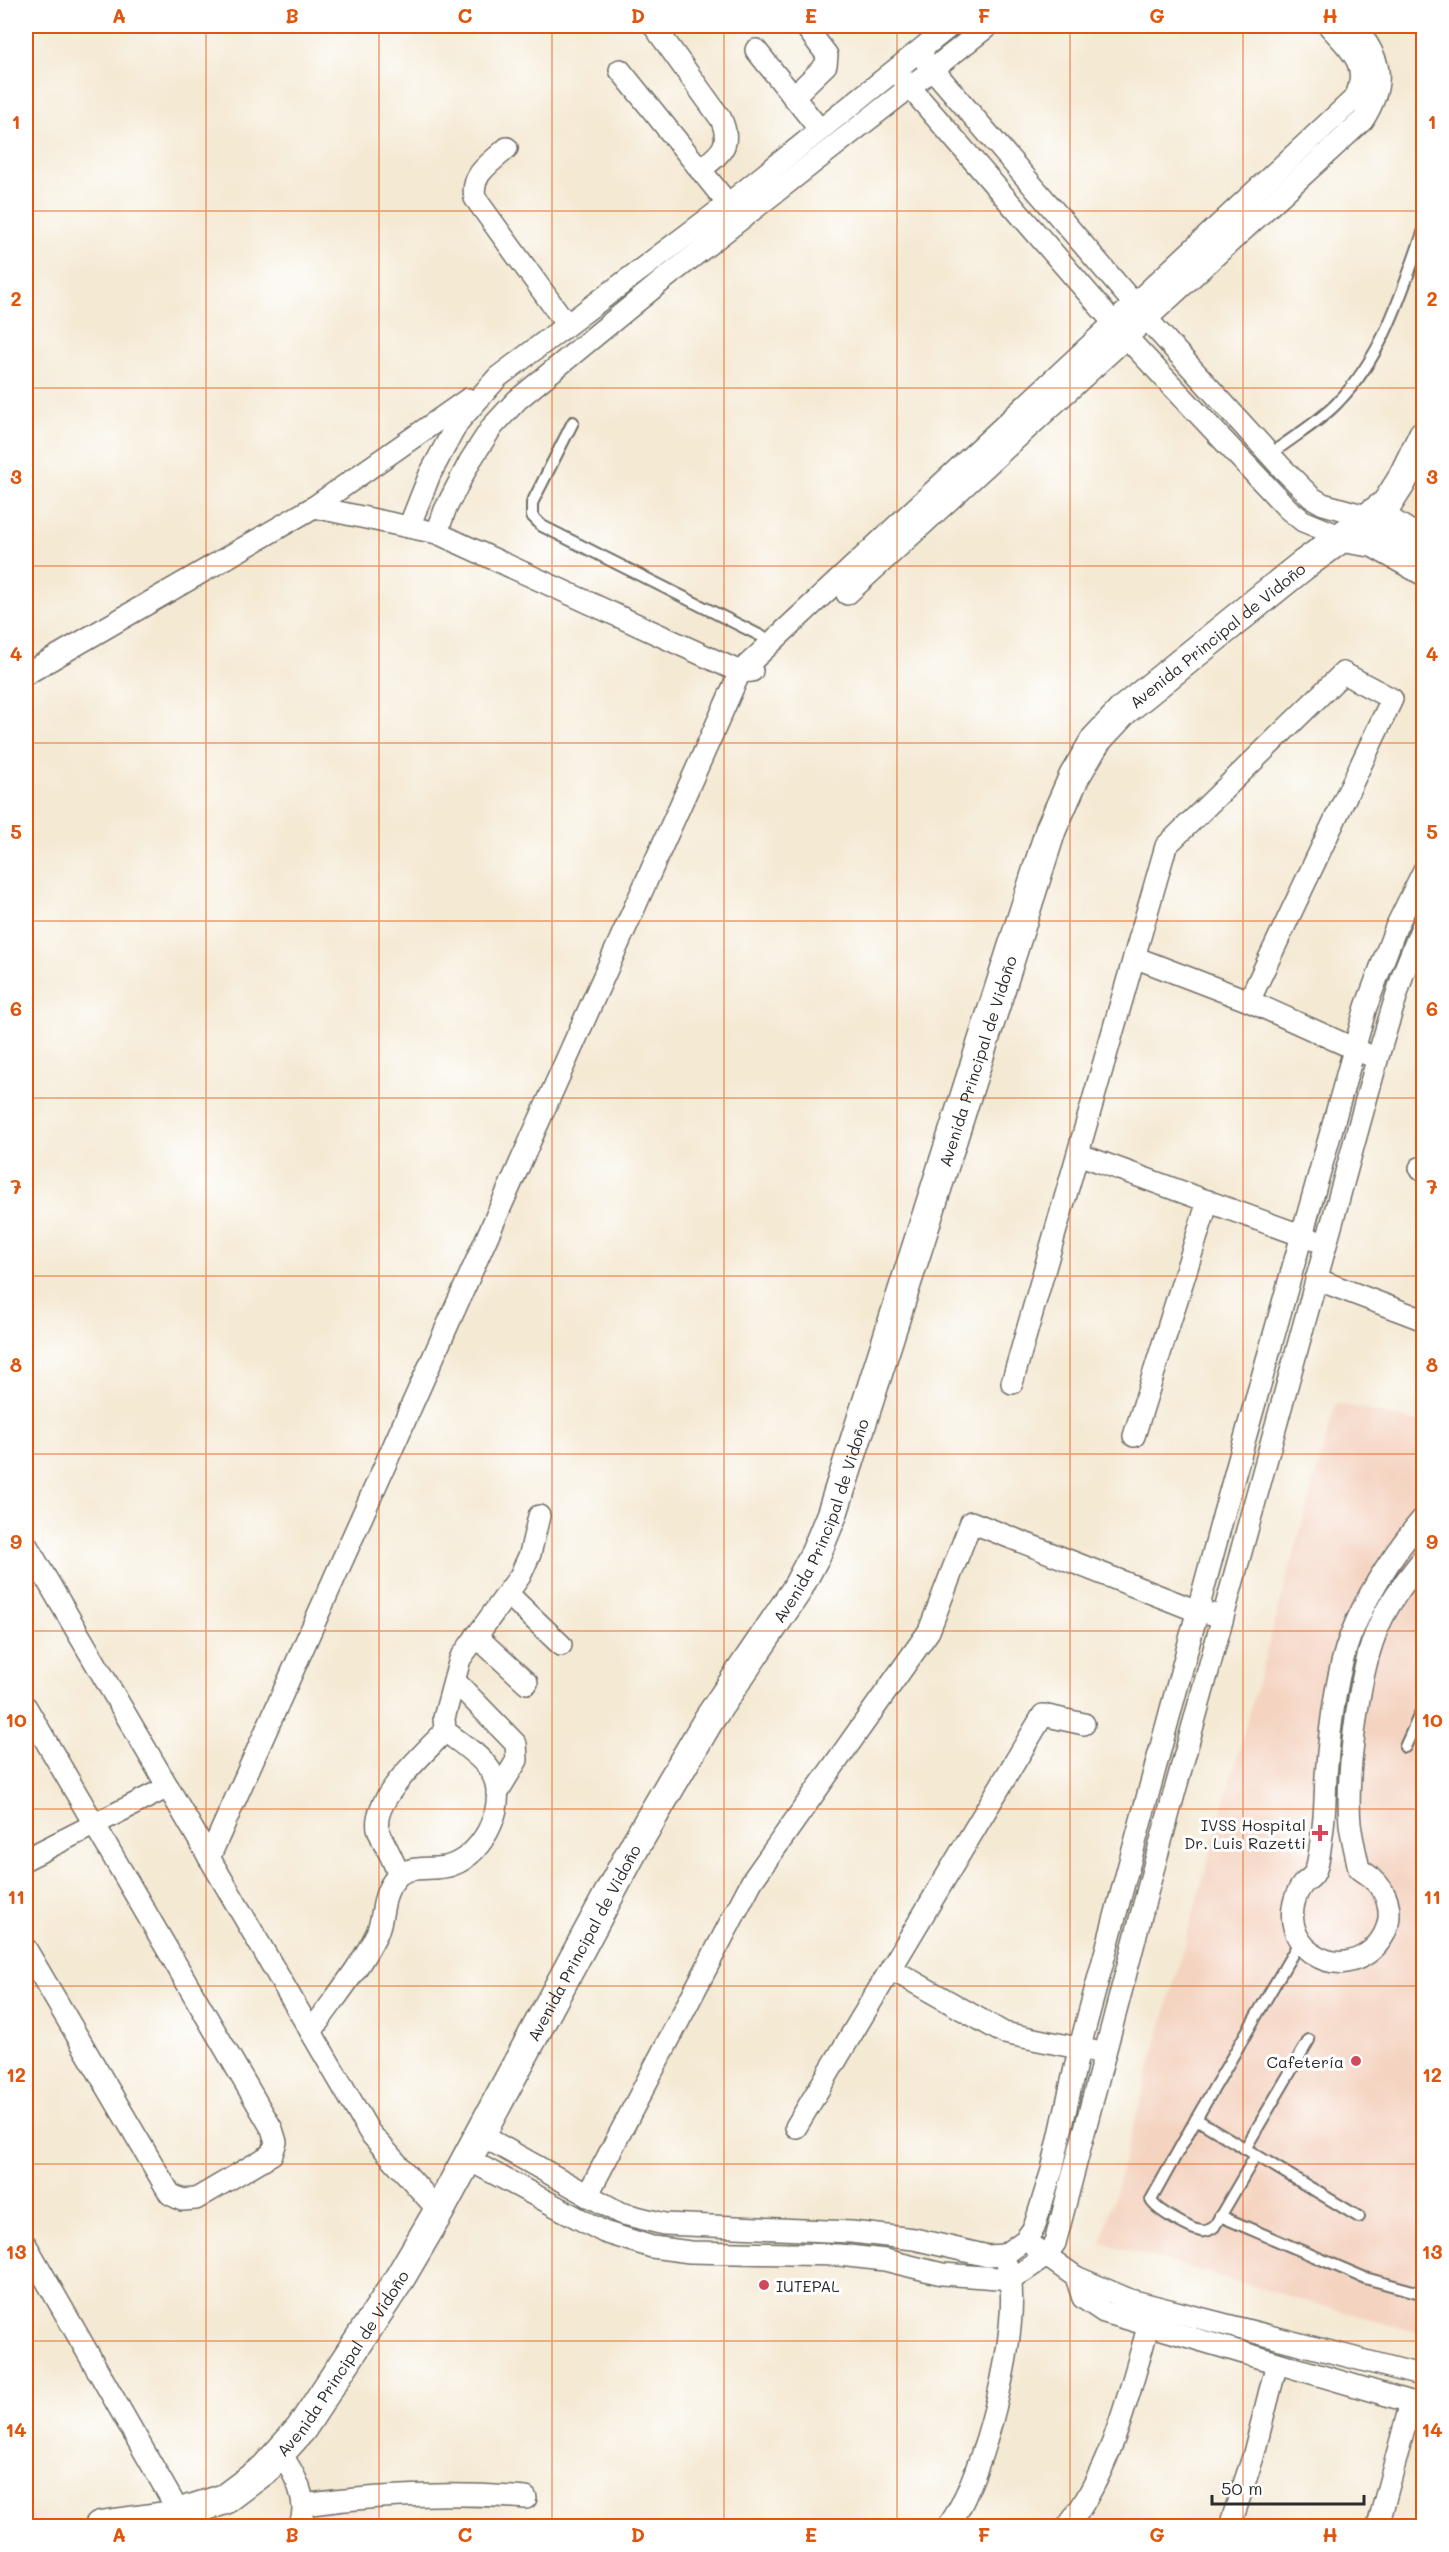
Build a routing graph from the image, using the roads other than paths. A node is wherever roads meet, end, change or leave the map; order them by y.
1 (654, 26) edge
2 (805, 26) edge
3 (951, 26) edge
4 (988, 26) edge
5 (1329, 26) edge
6 (1354, 26) edge
7 (756, 50) dead end
8 (918, 51) junction
9 (620, 70) dead end
10 (895, 70) junction
11 (932, 70) junction
12 (910, 88) junction
13 (793, 97) junction
14 (820, 130) junction
15 (507, 148) dead end
16 (700, 170) junction
17 (728, 204) junction
18 (1424, 230) edge
19 (1140, 312) junction
20 (567, 325) junction
21 (1120, 330) junction
22 (498, 377) junction
23 (573, 422) dead end
24 (1424, 435) edge
25 (1270, 455) junction
26 (314, 507) junction
27 (1370, 517) junction
28 (409, 527) junction
29 (437, 533) junction
30 (1342, 537) junction
31 (1424, 545) edge
32 (1424, 570) edge
33 (774, 642) junction
34 (740, 672) junction
35 (26, 674) edge
36 (1424, 870) edge
37 (1424, 922) edge
38 (1134, 957) junction
39 (1249, 1001) junction
40 (1354, 1048) junction
41 (1377, 1059) junction
42 (1078, 1154) junction
43 (1208, 1201) junction
44 (1301, 1236) junction
45 (1326, 1244) junction
46 (1316, 1279) junction
47 (1424, 1320) edge
48 (1012, 1383) dead end
49 (1134, 1436) dead end
50 (539, 1516) dead end
51 (1422, 1521) edge
52 (26, 1544) edge
53 (1424, 1558) edge
54 (508, 1594) junction
55 (1197, 1611) junction
56 (1222, 1616) junction
57 (476, 1636) junction
58 (561, 1645) dead end
59 (456, 1682) junction
60 (527, 1683) dead end
61 (1424, 1705) edge
62 (26, 1707) edge
63 (1084, 1724) dead end
64 (446, 1731) junction
65 (1405, 1747) dead end
66 (168, 1787) junction
67 (497, 1793) junction
68 (94, 1824) junction
69 (209, 1858) junction
70 (26, 1859) edge
71 (398, 1875) junction
72 (1300, 1941) junction
73 (26, 1949) edge
74 (891, 1969) junction
75 (311, 2032) junction
76 (1309, 2040) dead end
77 (1079, 2050) junction
78 (1105, 2052) junction
79 (1196, 2119) junction
80 (796, 2127) dead end
81 (475, 2147) junction
82 (1245, 2149) junction
83 (1256, 2156) junction
84 (587, 2196) junction
85 (439, 2211) junction
86 (1220, 2216) junction
87 (1359, 2217) dead end
88 (1025, 2240) junction
89 (26, 2245) edge
90 (1004, 2255) junction
91 (1045, 2257) junction
92 (1076, 2277) junction
93 (1012, 2279) junction
94 (1424, 2294) edge
95 (1148, 2327) junction
96 (1276, 2363) junction
97 (1424, 2376) edge
98 (1417, 2404) edge
99 (280, 2453) junction
100 (526, 2498) dead end
101 (303, 2505) junction
102 (180, 2514) junction
103 (100, 2526) edge
104 (299, 2526) edge
105 (948, 2526) edge
106 (1068, 2526) edge
107 (1230, 2526) edge
108 (1378, 2526) edge

1 - 16 street
2 - 13 street
3 - 8 street
4 - 11 street
5 - 19 street
6 - 19 street
7 - 13 street
8 - 10 street
8 - 11 street
9 - 16 street
10 - 12 street
10 - 14 street
11 - 12 street
11 - 19 street
12 - 21 street
12 - 29 street
13 - 14 street
14 - 17 street
15 - 20 street
16 - 17 street
17 - 20 street
18 - 25 lane
19 - 21 street
19 - 25 street
20 - 22 street
21 - 30 street
21 - 33 street
21 - 34 street
22 - 26 street
22 - 28 street
23 - 33 lane
24 - 27 main road, Avenida Principal de Vidoño
25 - 27 street
26 - 28 street
26 - 35 street
27 - 30 main road, Avenida Principal de Vidoño
27 - 31 main road
28 - 29 street
29 - 34 street
30 - 32 main road
30 - 81 main road, Avenida Principal de Vidoño
33 - 34 street
34 - 69 street
36 - 40 street
37 - 41 street
38 - 39 street
38 - 39 street
38 - 42 street
39 - 40 street
40 - 41 street
40 - 44 street
41 - 45 street
42 - 43 street
42 - 48 street
43 - 44 street
43 - 49 street
44 - 45 street
44 - 55 street
45 - 46 street
46 - 47 street
46 - 56 street
50 - 54 street
51 - 72 street
52 - 66 street
53 - 72 street
54 - 57 street
54 - 58 street
55 - 56 street
55 - 77 street
55 - 84 street
56 - 78 street
57 - 59 street
57 - 60 street
59 - 64 street
59 - 67 street
61 - 65 lane
62 - 68 street
63 - 74 street
64 - 67 street
64 - 71 street
66 - 68 street
66 - 69 street
67 - 71 street
68 - 70 street
68 - 73 street
69 - 75 street
71 - 75 street
72 - 79 lane
74 - 77 street
74 - 80 street
75 - 85 street
76 - 82 lane
77 - 78 street
77 - 88 street
78 - 91 street
79 - 82 lane
79 - 86 lane
81 - 84 street
81 - 85 main road, Avenida Principal de Vidoño
81 - 93 street
82 - 83 lane
83 - 86 lane
83 - 87 lane
84 - 90 street
85 - 99 main road, Avenida Principal de Vidoño
86 - 94 lane
88 - 90 street
88 - 91 street
89 - 102 street
90 - 93 street
91 - 92 street
91 - 93 street
92 - 95 street
92 - 97 street
93 - 105 street
95 - 96 street
95 - 106 street
96 - 98 street
96 - 107 street
98 - 108 street
99 - 101 street
99 - 102 main road, Avenida Principal de Vidoño
100 - 101 street
101 - 104 street
102 - 103 main road, Avenida Principal de Vidoño

